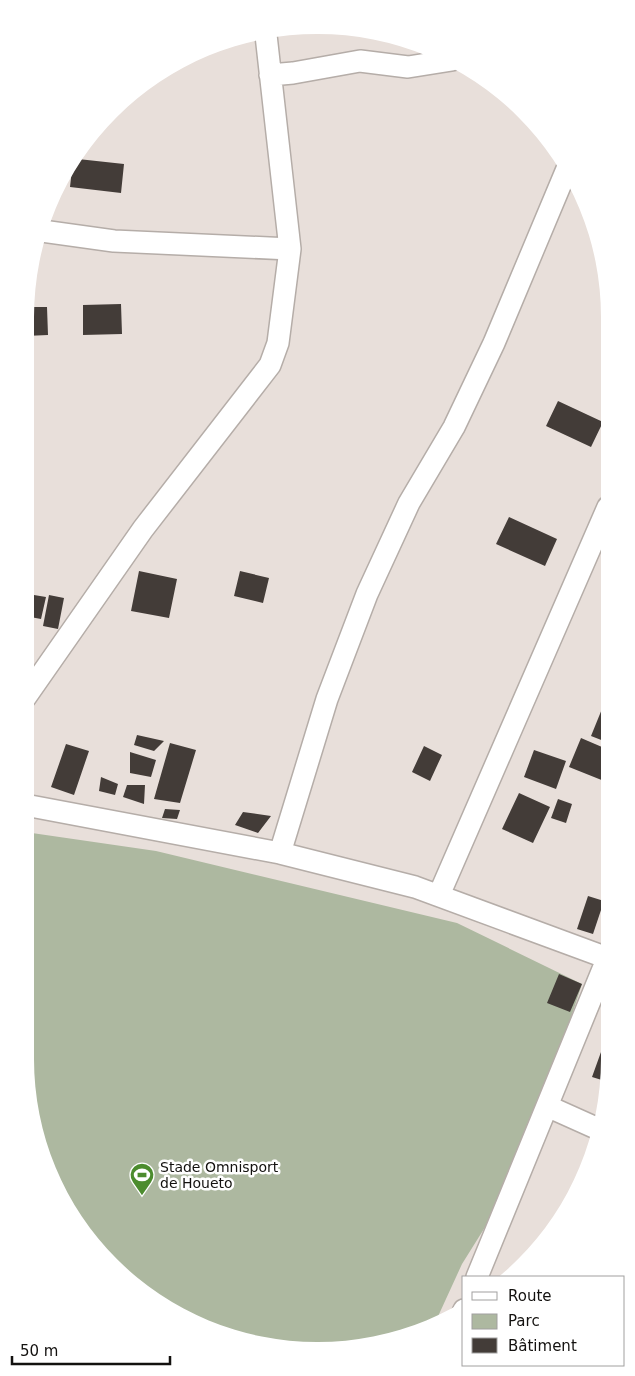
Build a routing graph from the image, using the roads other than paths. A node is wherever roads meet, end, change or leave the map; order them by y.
1 (266, 38) edge
2 (441, 62) edge
3 (270, 75) junction
4 (564, 177) edge
5 (47, 232) edge
6 (290, 249) junction
7 (601, 523) edge
8 (34, 685) edge
9 (34, 807) edge
10 (280, 853) junction
11 (439, 895) junction
12 (601, 954) edge
13 (601, 976) edge
14 (547, 1106) junction
15 (593, 1127) edge
16 (477, 1276) edge

1 - 3 street
2 - 3 street
3 - 6 street
4 - 10 street
5 - 6 street
6 - 8 street
7 - 11 street
9 - 10 street
10 - 11 street
11 - 12 street
13 - 14 street
14 - 15 street
14 - 16 street

